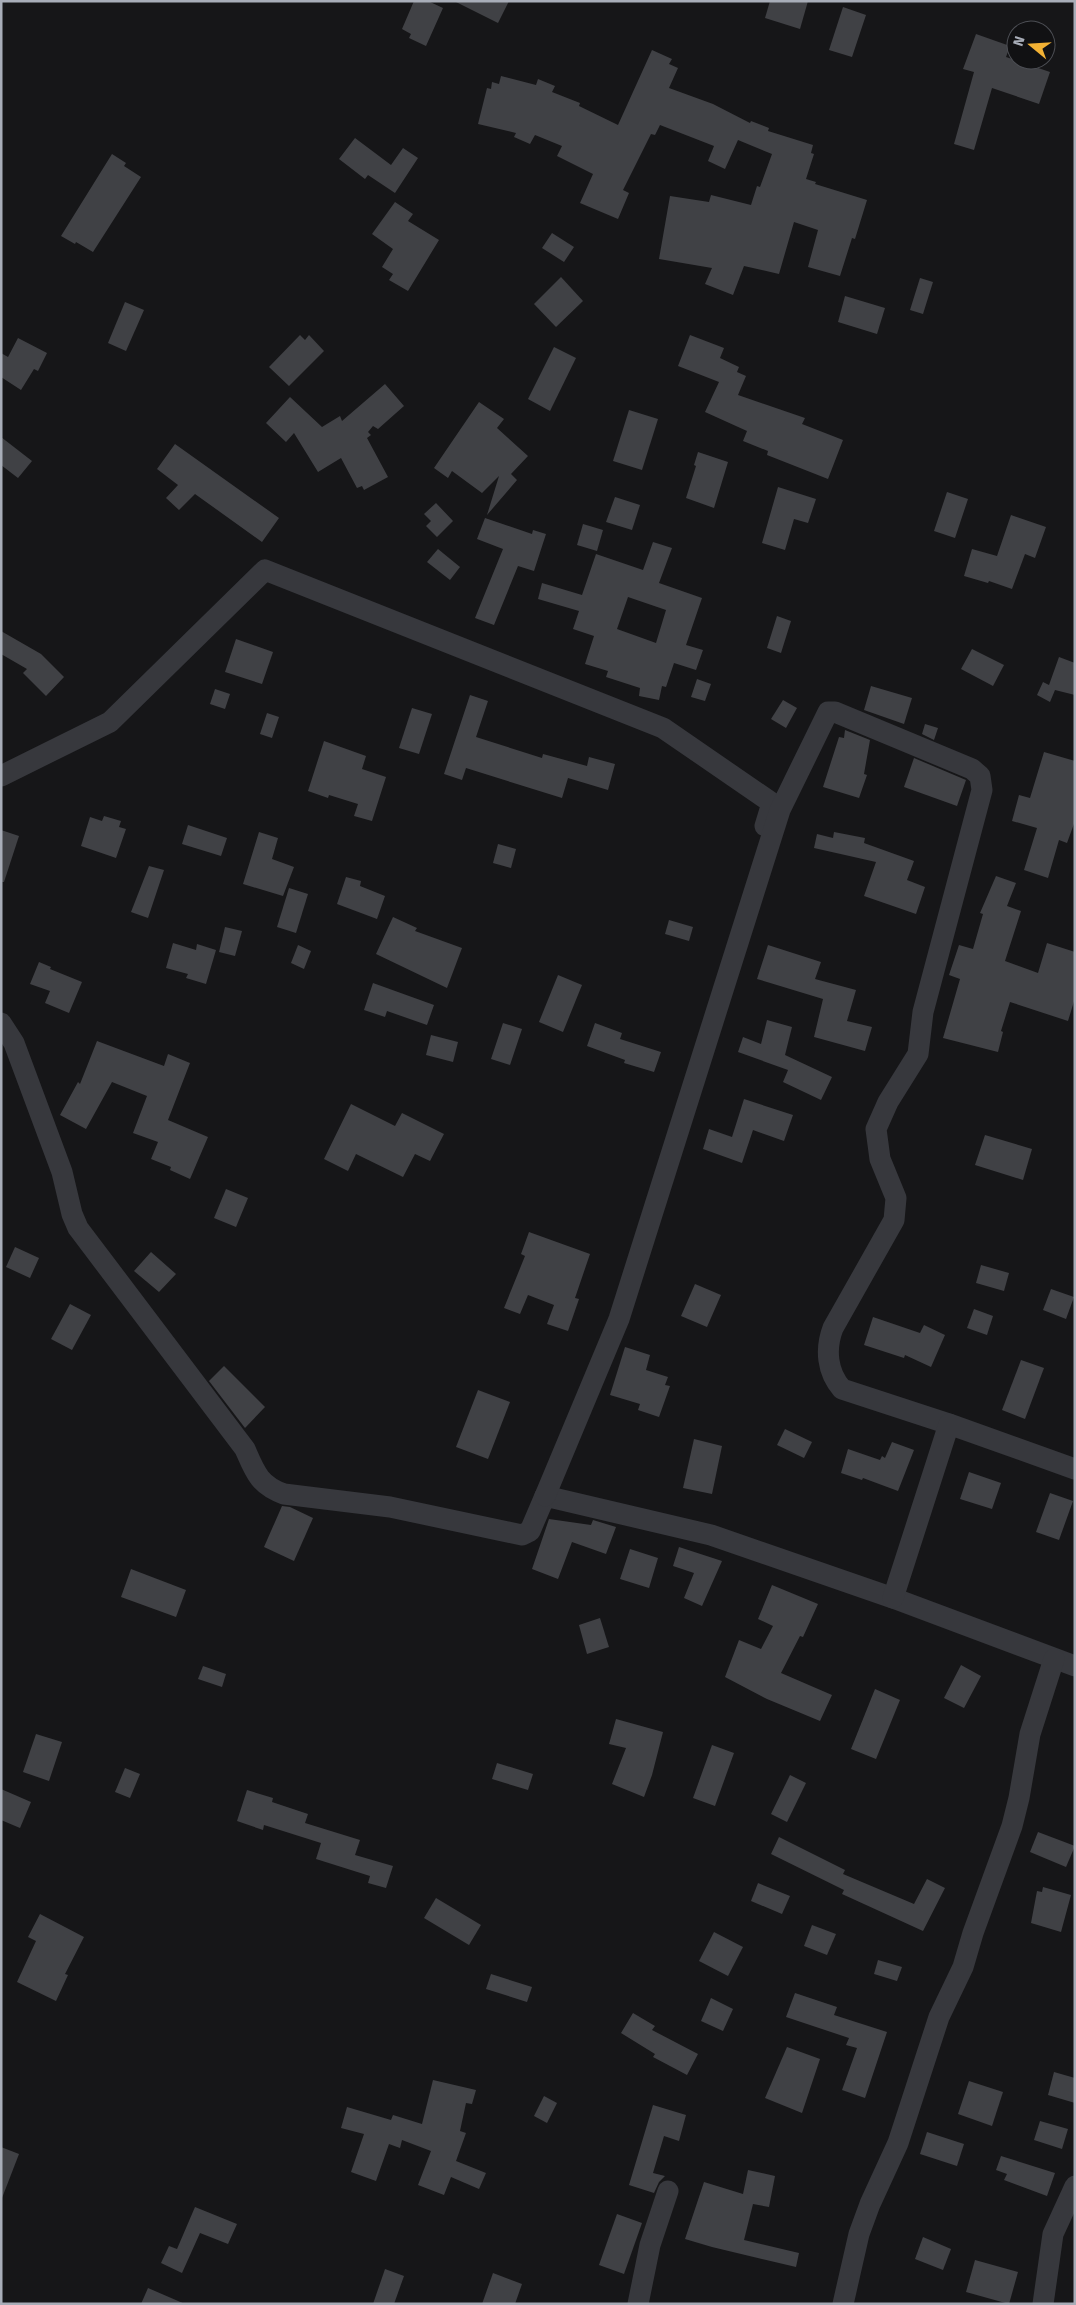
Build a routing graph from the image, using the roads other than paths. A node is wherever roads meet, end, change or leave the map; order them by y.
1 (1, 776) edge
2 (1, 1023) edge
3 (949, 1424) junction
4 (1075, 1468) edge
5 (545, 1496) junction
6 (893, 1598) junction
7 (1054, 1658) junction
8 (1075, 1666) edge
9 (1075, 2186) edge
10 (668, 2191) dead end
11 (638, 2304) edge
12 (843, 2304) edge
13 (1043, 2304) edge

1 - 5 street
2 - 5 street
3 - 4 street
3 - 5 street
3 - 6 street
5 - 6 street
6 - 7 street
7 - 8 street
7 - 12 street
9 - 13 street
10 - 11 street

